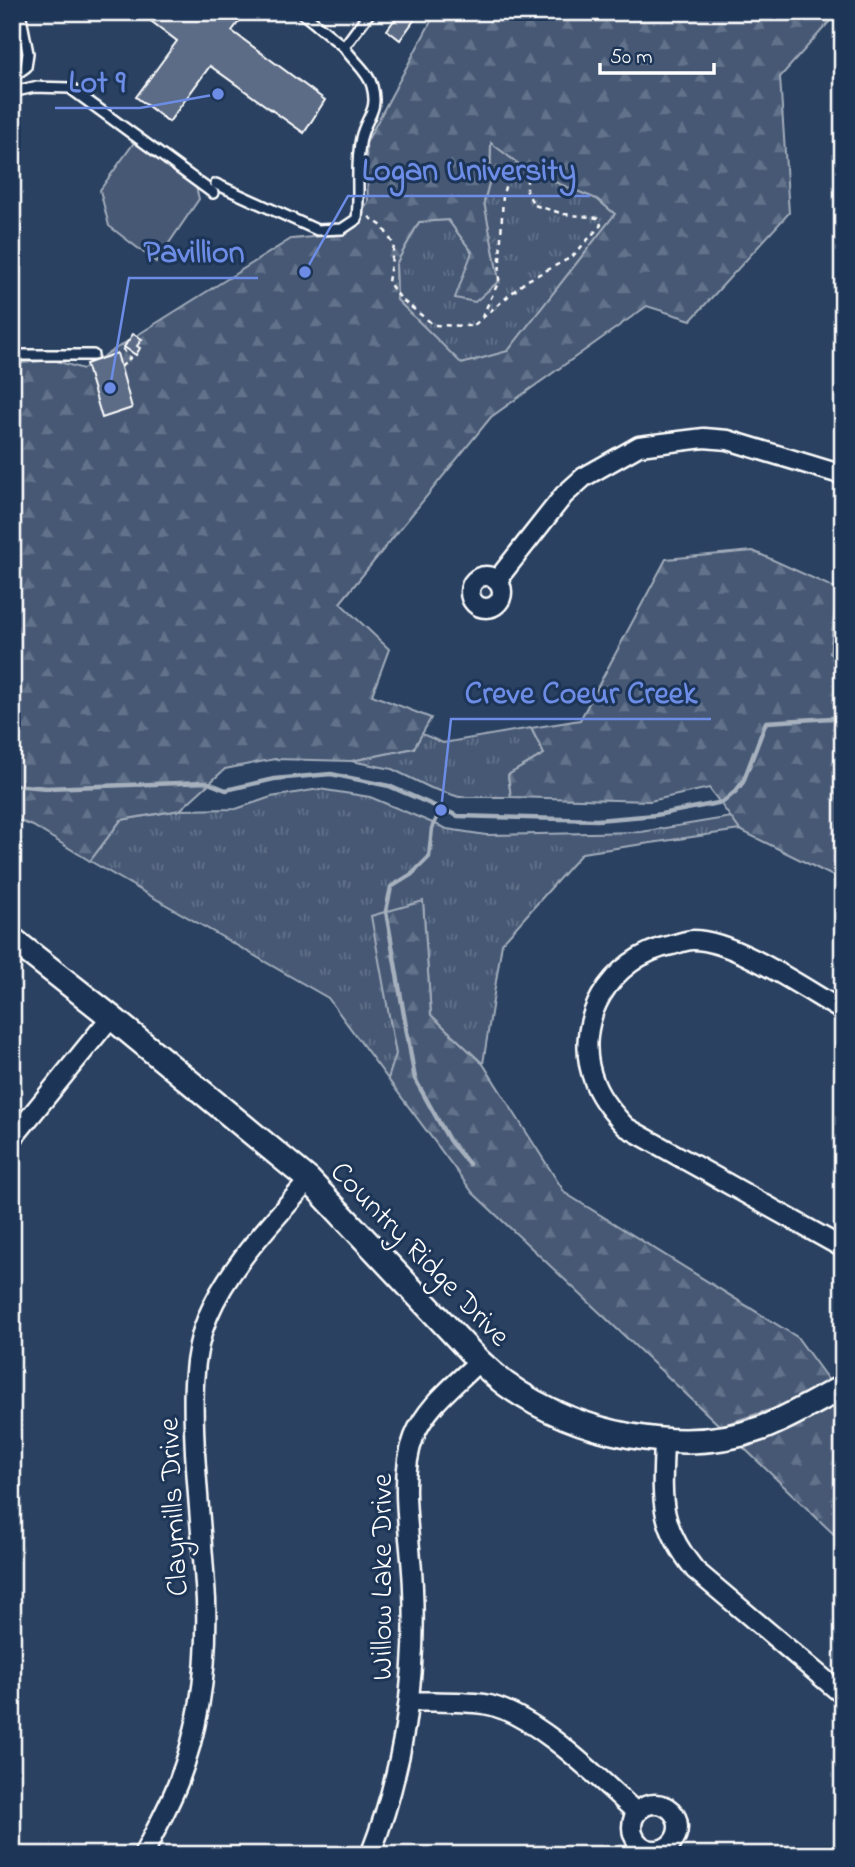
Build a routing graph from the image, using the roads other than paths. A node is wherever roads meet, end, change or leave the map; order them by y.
1 (20, 12) edge
2 (301, 12) edge
3 (370, 12) edge
4 (344, 47) junction
5 (12, 77) edge
6 (12, 92) edge
7 (12, 355) edge
8 (93, 355) dead end
9 (843, 475) edge
10 (497, 580) dead end
11 (12, 939) edge
12 (843, 1011) edge
13 (111, 1017) junction
14 (12, 1139) edge
15 (309, 1180) junction
16 (843, 1248) edge
17 (479, 1361) junction
18 (843, 1387) edge
19 (664, 1442) junction
20 (843, 1695) edge
21 (409, 1701) junction
22 (636, 1812) dead end
23 (143, 1855) edge
24 (370, 1855) edge

1 - 5 lane
2 - 4 lane
3 - 4 lane
4 - 6 lane
7 - 8 lane
9 - 10 street
11 - 13 street, Country Ridge Drive
12 - 16 street
13 - 14 street
13 - 15 street, Country Ridge Drive
15 - 17 street, Country Ridge Drive
15 - 23 street, Claymills Drive
17 - 19 street, Country Ridge Drive
17 - 21 street, Willow Lake Drive
18 - 19 street, Country Ridge Drive
19 - 20 street
21 - 22 street
21 - 24 street, Willow Lake Drive

